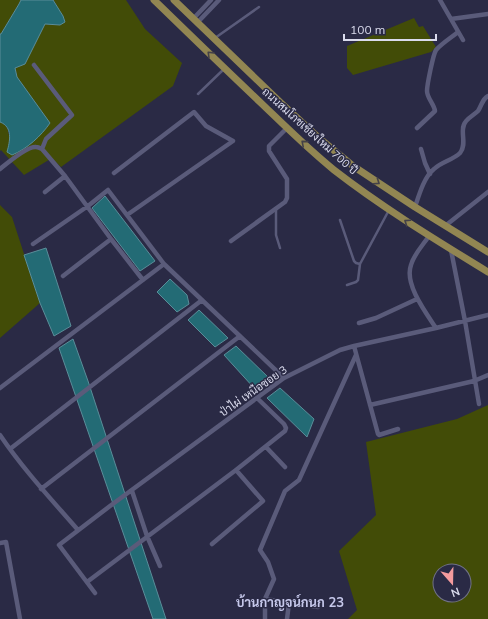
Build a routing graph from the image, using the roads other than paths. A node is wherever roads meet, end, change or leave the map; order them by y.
1 (154, 0) edge
2 (174, 0) edge
3 (211, 0) edge
4 (219, 0) edge
5 (440, 0) edge
6 (259, 7) dead end
7 (488, 14) edge
8 (451, 19) junction
9 (195, 21) junction
10 (458, 32) junction
11 (214, 38) junction
12 (463, 40) dead end
13 (34, 65) dead end
14 (225, 68) junction
15 (198, 94) dead end
16 (488, 96) edge
17 (287, 128) junction
18 (417, 128) dead end
19 (42, 149) junction
20 (421, 149) dead end
21 (0, 169) edge
22 (114, 173) dead end
23 (430, 174) junction
24 (66, 176) junction
25 (45, 192) dead end
26 (488, 192) edge
27 (88, 206) junction
28 (415, 207) junction
29 (276, 209) junction
30 (389, 209) junction
31 (127, 215) junction
32 (340, 220) dead end
33 (445, 226) junction
34 (429, 236) junction
35 (111, 239) junction
36 (230, 242) dead end
37 (33, 244) dead end
38 (280, 248) dead end
39 (451, 250) junction
40 (488, 252) edge
41 (164, 264) junction
42 (360, 264) junction
43 (488, 272) edge
44 (63, 276) dead end
45 (143, 280) junction
46 (347, 285) dead end
47 (417, 298) junction
48 (202, 300) junction
49 (488, 315) edge
50 (465, 321) junction
51 (359, 323) dead end
52 (436, 328) junction
53 (240, 336) junction
54 (354, 346) junction
55 (356, 355) junction
56 (488, 374) edge
57 (284, 378) junction
58 (474, 381) junction
59 (0, 388) edge
60 (257, 398) junction
61 (479, 404) dead end
62 (370, 405) junction
63 (398, 429) dead end
64 (0, 435) edge
65 (266, 447) junction
66 (10, 449) junction
67 (285, 467) dead end
68 (236, 470) junction
69 (41, 488) junction
70 (132, 491) junction
71 (78, 530) junction
72 (147, 536) junction
73 (0, 543) edge
74 (212, 544) dead end
75 (160, 566) dead end
76 (87, 582) junction
77 (95, 593) dead end
78 (265, 599) junction
79 (289, 603) junction
80 (318, 607) dead end
81 (20, 619) edge
82 (265, 619) edge
83 (287, 619) edge

14 -> 1 main road, ถนนสมโภชเชียงใหม่ 700 ปี
2 - 9 main road, ถนนสมโภชเชียงใหม่ 700 ปี
3 - 9 street
4 - 9 street
5 - 8 street
6 - 11 lane
7 - 8 street
8 - 10 street
9 - 11 main road, ถนนสมโภชเชียงใหม่ 700 ปี
10 - 12 street
10 - 18 street
11 -> 28 main road, ถนนสมโภชเชียงใหม่ 700 ปี
13 - 19 street
14 - 15 lane
14 - 17 main road, ถนนสมโภชเชียงใหม่ 700 ปี
16 - 23 street
17 - 29 street
30 -> 17 main road, ถนนสมโภชเชียงใหม่ 700 ปี
19 - 21 street
19 - 24 street
20 - 23 street
22 - 31 street
23 - 28 street
24 - 25 street
24 - 27 street
26 - 33 street
27 - 31 street
27 - 35 street
27 - 37 street
28 - 33 main road, ถนนสมโภชเชียงใหม่ 700 ปี
29 - 36 street
29 - 38 lane
34 -> 30 main road, ถนนสมโภชเชียงใหม่ 700 ปี
30 - 42 lane
31 - 41 street
32 - 42 lane
33 - 40 main road, ถนนสมโภชเชียงใหม่ 700 ปี
34 - 39 main road, ถนนสมโภชเชียงใหม่ 700 ปี
34 - 47 street
35 - 44 street
35 - 45 street
39 - 43 main road, ถนนสมโภชเชียงใหม่ 700 ปี
39 - 50 street
41 - 45 street
41 - 48 street
42 - 46 lane
45 - 59 street
47 - 51 street
47 - 52 street
48 - 53 street
48 - 66 street
49 - 50 street, ป่าไผ่ เหนือซอย 3
50 - 52 street, ป่าไผ่ เหนือซอย 3
50 - 58 street
52 - 54 street, ป่าไผ่ เหนือซอย 3
53 - 57 street
53 - 69 street
54 - 55 street
54 - 57 street, ป่าไผ่ เหนือซอย 3
55 - 62 street
55 - 78 street
56 - 58 street
57 - 60 street, ป่าไผ่ เหนือซอย 3
58 - 61 street
58 - 62 street
60 - 65 street
60 - 70 street, ป่าไผ่ เหนือซอย 3
62 - 63 street
64 - 66 street
65 - 67 street
65 - 68 street
66 - 69 street
68 - 72 street
68 - 74 street
69 - 71 street
70 - 71 street, ป่าไผ่ เหนือซอย 3
70 - 72 street
71 - 76 street, ป่าไผ่ เหนือซอย 3
72 - 75 street
72 - 76 street
73 - 81 street
76 - 77 street
78 - 79 street
78 - 82 street
79 - 80 street
79 - 83 street

